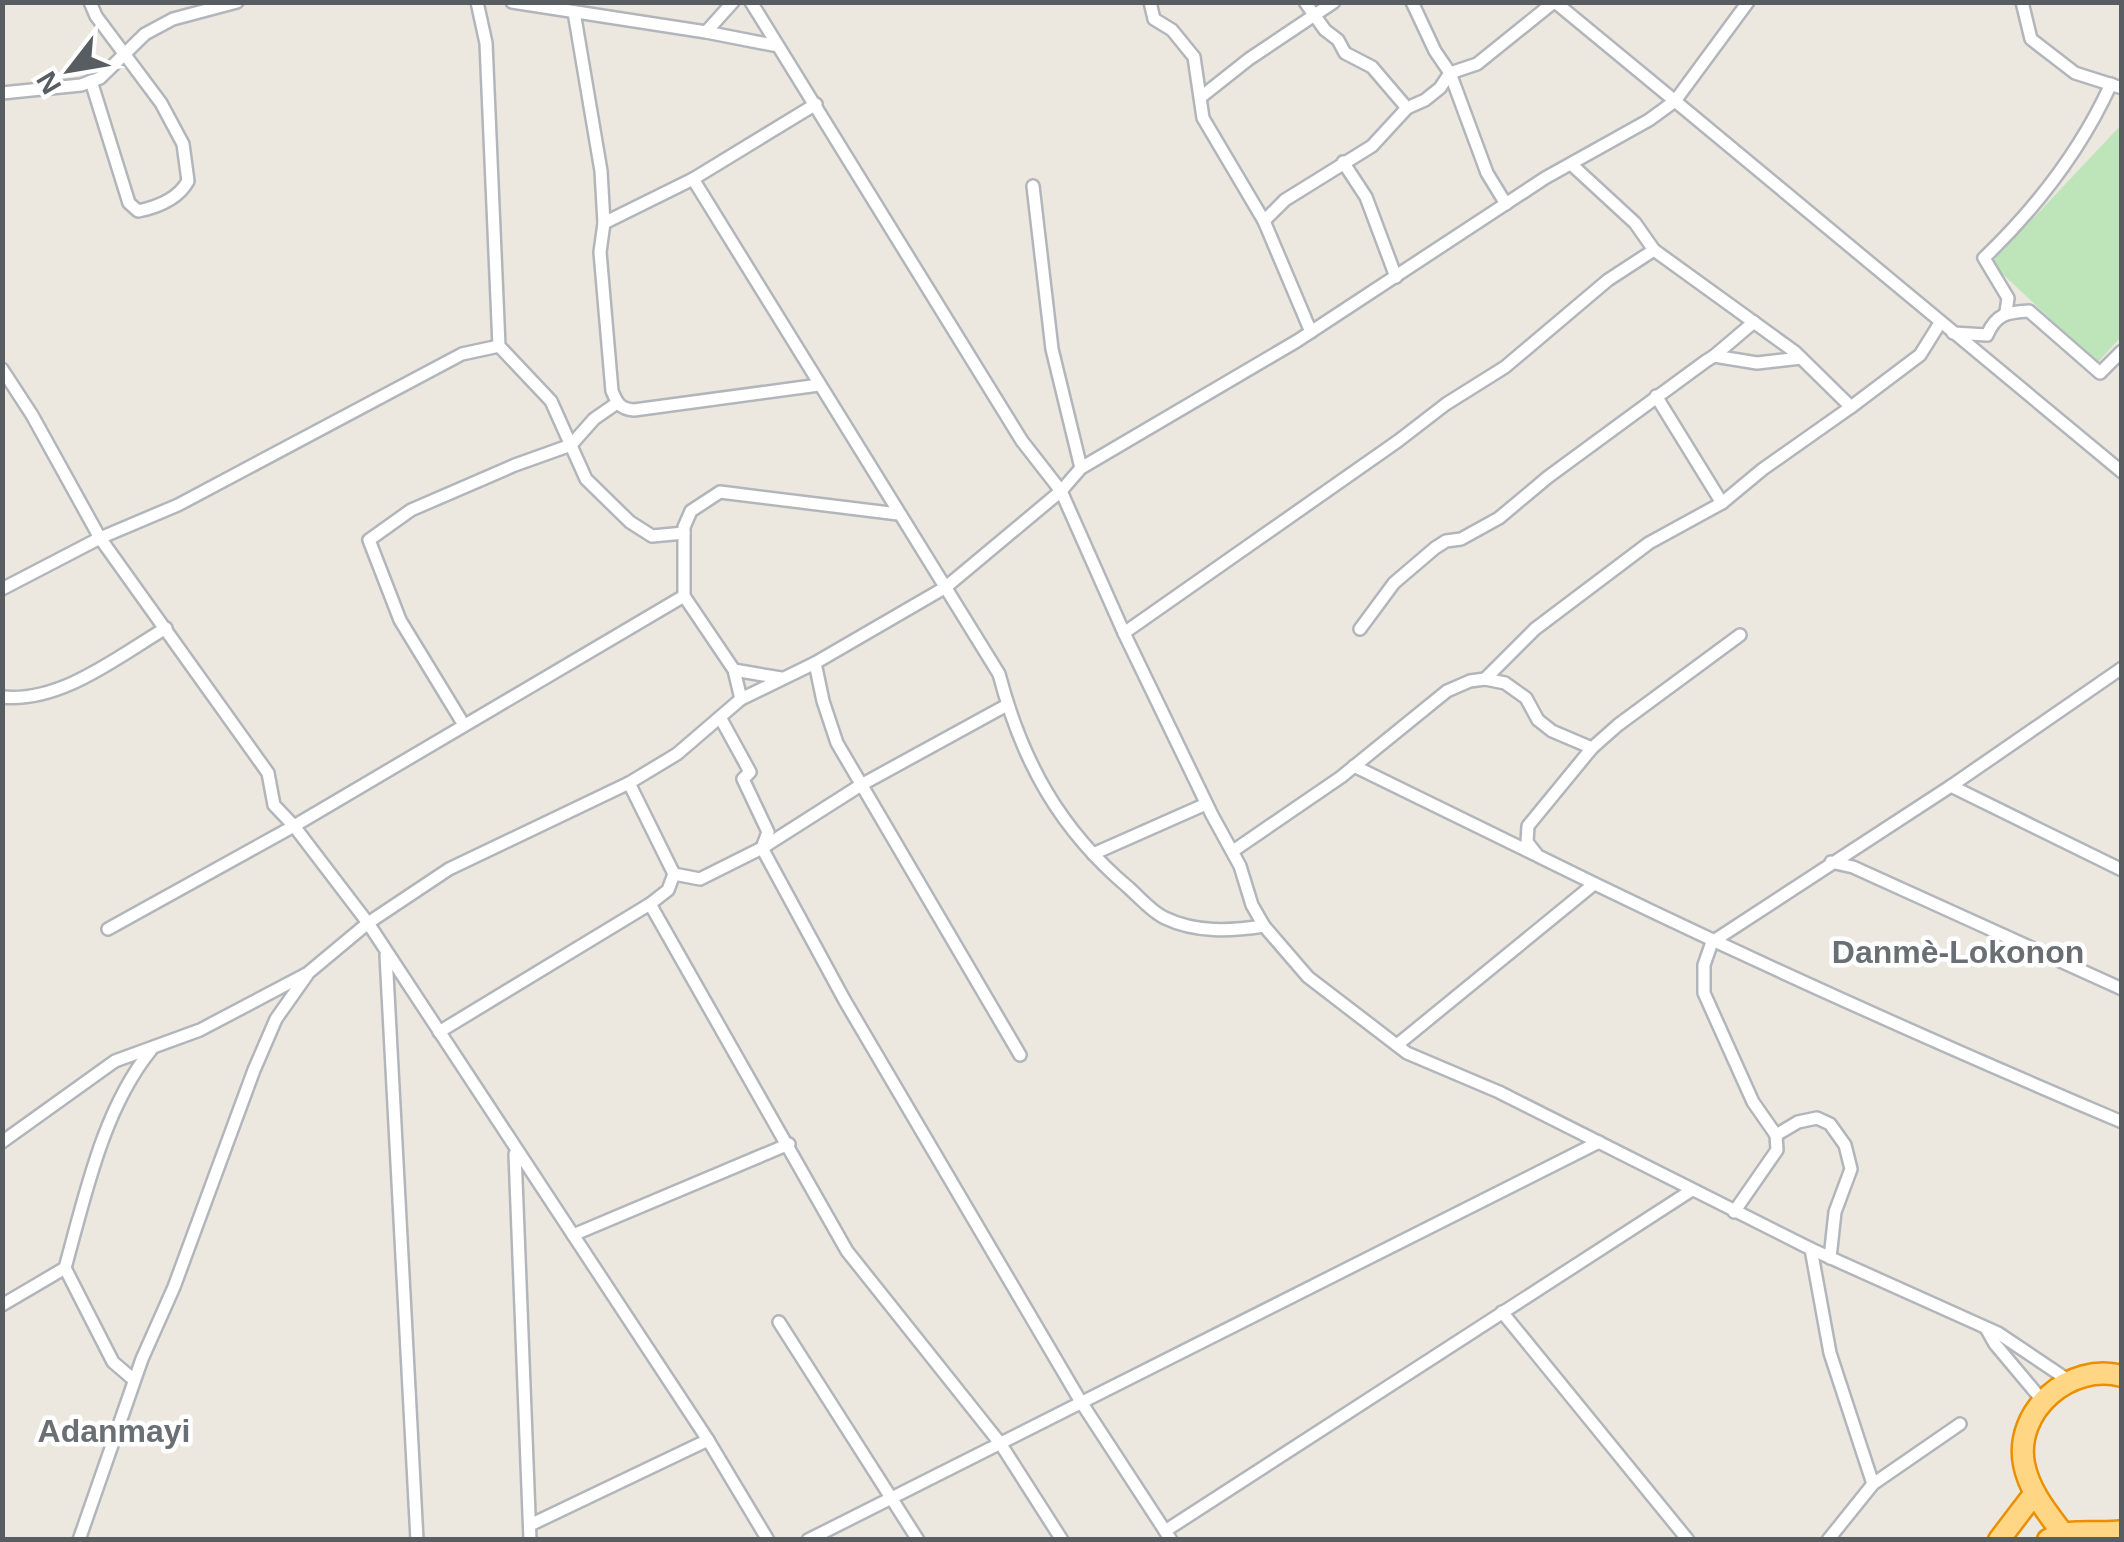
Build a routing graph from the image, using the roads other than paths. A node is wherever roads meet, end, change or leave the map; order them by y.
1 (90, 2) edge
2 (237, 2) edge
3 (477, 2) edge
4 (512, 2) edge
5 (733, 2) edge
6 (751, 2) edge
7 (1150, 2) edge
8 (1305, 2) edge
9 (1334, 2) edge
10 (1412, 2) edge
11 (1555, 2) edge
12 (1748, 2) edge
13 (2022, 2) edge
14 (574, 12) junction
15 (1314, 16) junction
16 (706, 32) junction
17 (778, 46) junction
18 (124, 53) junction
19 (1450, 72) junction
20 (90, 81) junction
21 (2116, 86) edge
22 (2, 93) edge
23 (1201, 97) junction
24 (1674, 102) junction
25 (816, 104) junction
26 (1407, 108) junction
27 (1343, 162) junction
28 (1571, 164) junction
29 (693, 179) junction
30 (1033, 186) dead end
31 (1506, 204) junction
32 (1264, 221) junction
33 (604, 223) junction
34 (1654, 250) junction
35 (1396, 276) junction
36 (2006, 312) junction
37 (1754, 322) junction
38 (1940, 323) junction
39 (1311, 332) junction
40 (1953, 333) junction
41 (500, 346) junction
42 (2122, 352) edge
43 (1714, 356) junction
44 (1801, 358) junction
45 (2, 369) edge
46 (819, 385) junction
47 (1656, 396) junction
48 (617, 403) junction
49 (1850, 406) junction
50 (571, 445) junction
51 (1081, 468) junction
52 (2122, 472) edge
53 (1062, 491) junction
54 (1722, 503) junction
55 (898, 514) junction
56 (684, 533) junction
57 (100, 538) junction
58 (946, 586) junction
59 (2, 589) edge
60 (684, 596) junction
61 (166, 628) junction
62 (1360, 629) dead end
63 (1124, 632) junction
64 (1740, 636) dead end
65 (815, 662) junction
66 (2122, 668) edge
67 (734, 670) junction
68 (781, 678) junction
69 (1484, 679) junction
70 (2, 697) edge
71 (741, 699) junction
72 (1007, 704) junction
73 (721, 719) junction
74 (464, 725) junction
75 (1592, 748) junction
76 (1354, 766) junction
77 (629, 783) junction
78 (860, 785) junction
79 (1951, 786) junction
80 (1206, 804) junction
81 (294, 826) junction
82 (762, 848) junction
83 (1233, 851) junction
84 (1093, 854) junction
85 (1538, 856) junction
86 (1831, 862) junction
87 (2122, 870) edge
88 (674, 874) junction
89 (1594, 884) junction
90 (650, 904) junction
91 (368, 924) junction
92 (1264, 926) junction
93 (108, 929) dead end
94 (1712, 942) junction
95 (386, 951) junction
96 (308, 973) junction
97 (2122, 989) edge
98 (439, 1032) junction
99 (1396, 1045) junction
100 (153, 1046) junction
101 (1020, 1055) dead end
102 (2122, 1122) edge
103 (1776, 1135) junction
104 (2, 1142) edge
105 (1599, 1142) junction
106 (790, 1144) junction
107 (515, 1150) junction
108 (1692, 1190) junction
109 (1734, 1212) junction
110 (572, 1235) junction
111 (1811, 1249) junction
112 (1830, 1258) junction
113 (65, 1268) junction
114 (2, 1306) edge
115 (1502, 1312) junction
116 (778, 1322) dead end
117 (1986, 1328) junction
118 (2118, 1368) edge
119 (134, 1380) junction
120 (2068, 1380) junction
121 (2042, 1400) junction
122 (1082, 1402) junction
123 (1960, 1424) dead end
124 (708, 1440) junction
125 (1000, 1443) junction
126 (1873, 1484) junction
127 (2034, 1494) junction
128 (892, 1498) junction
129 (530, 1525) junction
130 (2122, 1531) edge
131 (1168, 1535) edge
132 (2054, 1536) edge
133 (80, 1540) edge
134 (417, 1540) edge
135 (530, 1540) edge
136 (768, 1540) edge
137 (808, 1540) edge
138 (918, 1540) edge
139 (1062, 1540) edge
140 (1688, 1540) edge
141 (1828, 1540) edge
142 (1999, 1540) edge

1 - 18 street
2 - 18 street
3 - 41 street
4 - 14 street
5 - 16 street
6 - 17 street
7 - 23 street
8 - 15 street
9 - 15 street
10 - 19 street
11 - 19 street
11 - 24 street
12 - 24 street
13 - 21 street
14 - 16 street
14 - 33 street
15 - 23 street
15 - 26 street
16 - 17 street
17 - 25 street
18 - 20 street
18 - 20 street
19 - 26 street
19 - 31 street
20 - 22 street
21 - 36 street
23 - 32 street
24 - 28 street
24 - 38 street
25 - 29 street
25 - 53 street
26 - 27 street
27 - 32 street
27 - 35 street
28 - 31 street
28 - 34 street
29 - 33 street
29 - 46 street
30 - 51 street
31 - 35 street
32 - 39 street
33 - 48 street
34 - 37 street
34 - 63 street
35 - 39 street
36 - 40 street
36 - 42 street
37 - 43 street
37 - 44 street
38 - 40 street
38 - 49 street
39 - 51 street
40 - 52 street
41 - 50 street
41 - 57 street
43 - 44 street
43 - 47 street
44 - 49 street
45 - 57 street
46 - 48 street
46 - 55 street
47 - 54 street
47 - 62 street
48 - 50 street
49 - 54 street
50 - 56 street
50 - 74 street
51 - 53 street
53 - 58 street
53 - 63 street
54 - 69 street
55 - 56 street
55 - 58 street
56 - 60 street
57 - 59 street
57 - 61 street
58 - 65 street
58 - 72 street
60 - 67 street
60 - 74 street
61 - 70 street
61 - 81 street
63 - 80 street
64 - 75 street
65 - 68 street
65 - 78 street
66 - 79 street
67 - 68 street
67 - 71 street
68 - 71 street
69 - 75 street
69 - 76 street
71 - 73 street
72 - 78 street
72 - 84 street
73 - 77 street
73 - 82 street
74 - 81 street
75 - 85 street
76 - 83 street
76 - 85 street
77 - 88 street
77 - 91 street
78 - 82 street
78 - 101 street
79 - 86 street
79 - 87 street
80 - 83 street
80 - 84 street
81 - 91 street
81 - 93 street
82 - 88 street
82 - 122 street
83 - 92 street
84 - 92 street
85 - 89 street
86 - 94 street
86 - 97 street
88 - 90 street
89 - 94 street
89 - 99 street
90 - 98 street
90 - 106 street
91 - 95 street
91 - 96 street
92 - 99 street
94 - 102 street
94 - 103 street
95 - 98 street
95 - 134 street
96 - 100 street
96 - 119 street
98 - 107 street
99 - 105 street
100 - 104 street
100 - 113 street
103 - 109 street
103 - 112 street
105 - 108 street
105 - 122 street
106 - 110 street
106 - 125 street
107 - 110 street
107 - 129 street
108 - 109 street
108 - 115 street
109 - 111 street
110 - 124 street
111 - 112 street
111 - 126 street
112 - 117 street
113 - 114 street
113 - 119 street
115 - 131 street
115 - 140 street
116 - 128 street
117 - 120 street
117 - 121 street
118 - 120 highway
119 - 133 street
120 - 121 highway
121 - 127 highway
122 - 125 street
122 - 131 street
123 - 126 street
124 - 129 street
124 - 136 street
125 - 128 street
125 - 139 street
126 - 141 street
127 - 132 highway
127 - 142 highway
128 - 137 street
128 - 138 street
129 - 135 street
130 - 132 highway

